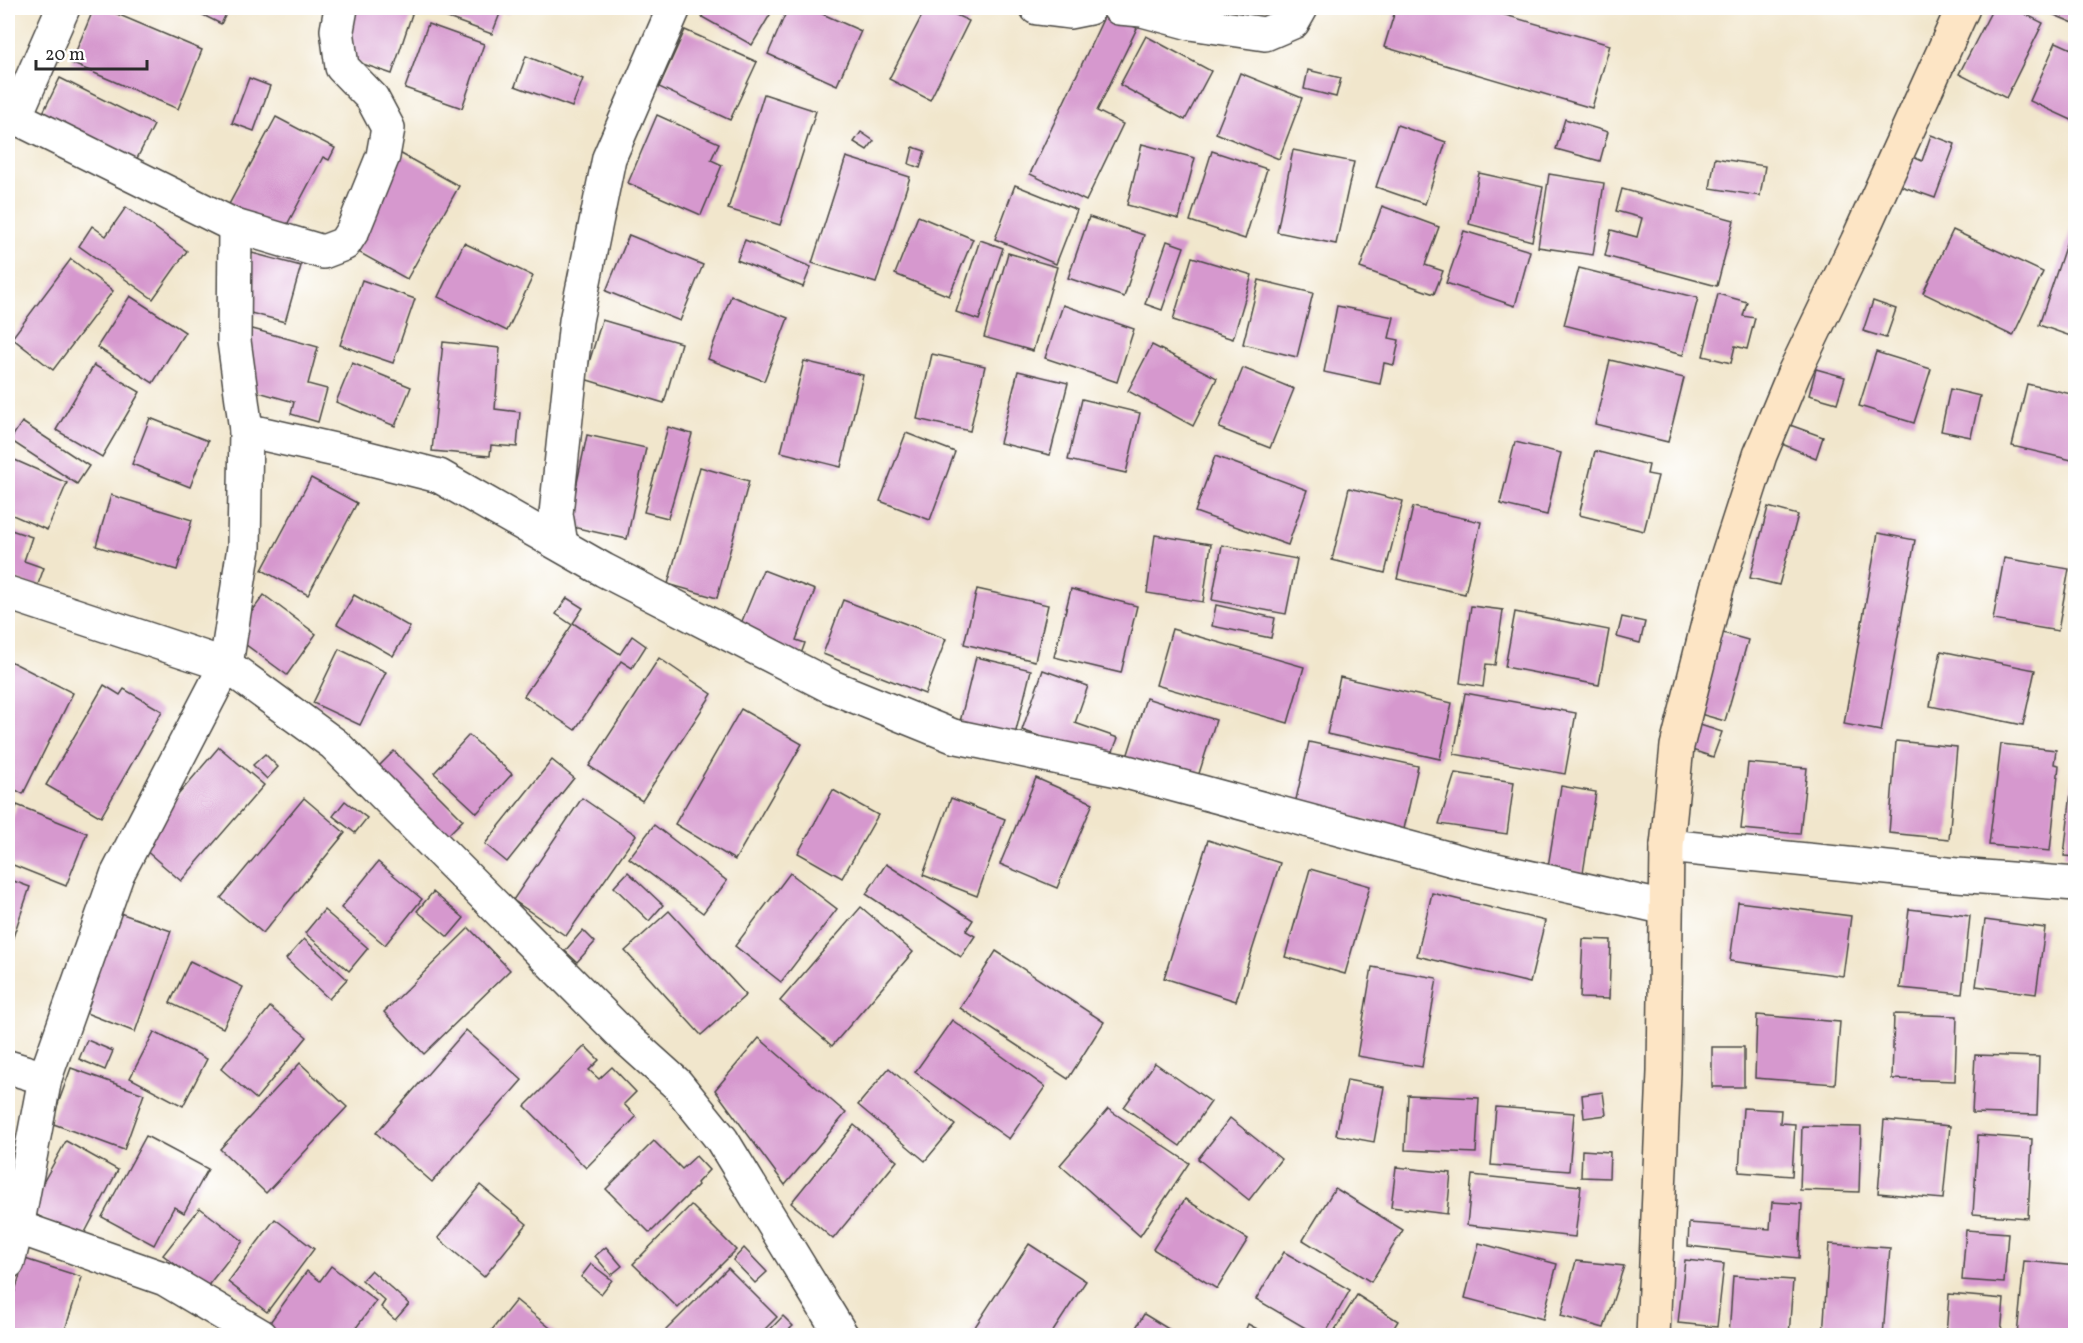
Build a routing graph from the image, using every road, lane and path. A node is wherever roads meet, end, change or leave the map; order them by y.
1 (63, 8) edge
2 (341, 8) edge
3 (674, 8) edge
4 (1037, 8) edge
5 (1089, 8) edge
6 (1119, 8) edge
7 (1301, 8) edge
8 (1963, 8) edge
9 (11, 113) edge
10 (236, 225) junction
11 (246, 430) junction
12 (561, 544) junction
13 (8, 593) edge
14 (226, 665) junction
15 (1667, 846) junction
16 (2076, 884) edge
17 (1666, 908) junction
18 (8, 1067) edge
19 (45, 1078) junction
20 (17, 1227) junction
21 (8, 1262) edge
22 (261, 1335) edge
23 (842, 1335) edge
24 (1653, 1335) edge

1 - 9 street
2 - 10 street
3 - 12 street
4 - 5 street
6 - 7 street
8 - 15 main road
9 - 10 street
10 - 11 street
11 - 12 street
11 - 14 street
12 - 17 street
13 - 14 street
14 - 19 street
14 - 23 street
15 - 16 street
15 - 17 main road
17 - 24 main road
18 - 19 street
19 - 20 street
20 - 21 street
20 - 22 street

